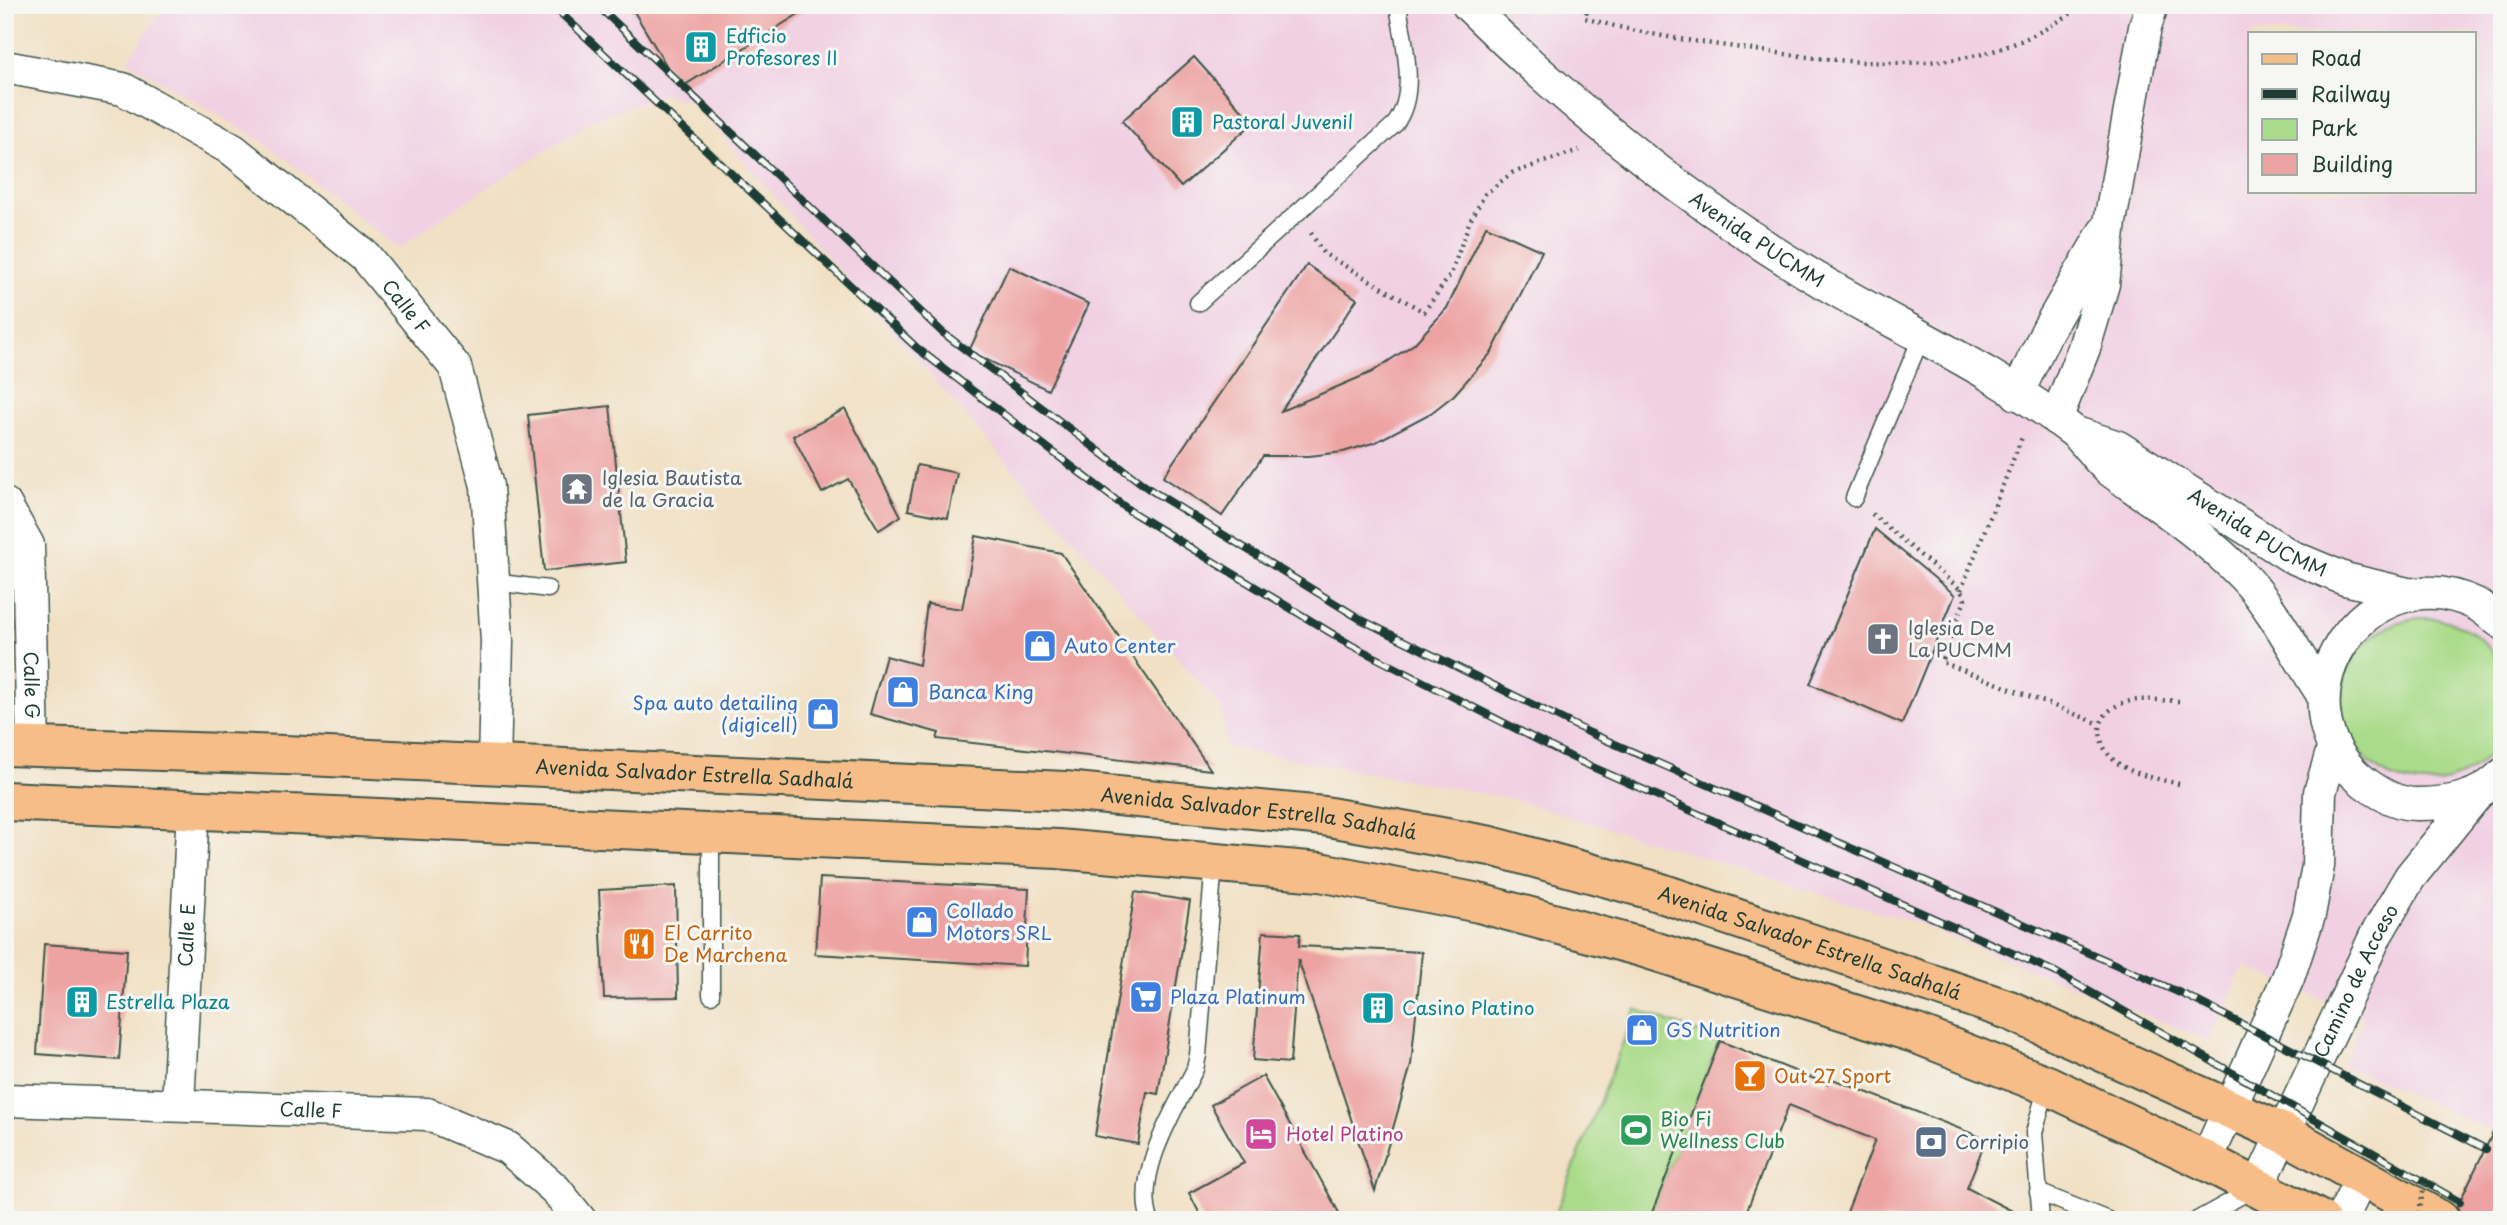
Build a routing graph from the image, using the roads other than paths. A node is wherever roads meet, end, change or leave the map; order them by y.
1 (1398, 5) edge
2 (1468, 5) edge
3 (2152, 5) edge
4 (5, 67) edge
5 (2110, 222) junction
6 (1198, 303) dead end
7 (1921, 338) junction
8 (2046, 413) junction
9 (1854, 498) road end
10 (5, 504) edge
11 (494, 582) junction
12 (548, 589) dead end
13 (2412, 595) junction
14 (2494, 610) edge
15 (2323, 695) junction
16 (19, 746) edge
17 (2333, 746) junction
18 (494, 765) junction
19 (2490, 784) edge
20 (5, 801) edge
21 (193, 808) junction
22 (711, 832) junction
23 (1214, 863) junction
24 (711, 995) dead end
25 (2047, 1085) junction
26 (5, 1100) edge
27 (178, 1105) junction
28 (2231, 1108) junction
29 (2283, 1133) junction
30 (2206, 1161) junction
31 (2362, 1177) junction
32 (2258, 1187) junction
33 (2038, 1192) junction
34 (580, 1220) edge
35 (1150, 1220) edge
36 (2041, 1220) edge
37 (2108, 1220) edge
38 (2197, 1220) edge
39 (2320, 1220) edge
40 (2341, 1220) edge
41 (2440, 1220) edge

1 - 6 lane
2 - 7 street, Avenida PUCMM
3 - 5 street
4 - 11 street, Calle F
5 - 8 street
5 - 8 street
7 - 8 street, Avenida PUCMM
7 - 9 lane
8 - 13 street, Avenida PUCMM
8 - 15 street, Avenida PUCMM
10 - 16 street, Calle G
11 - 12 lane
11 - 18 street, Calle F
13 - 14 street
13 - 15 street
15 - 17 street
16 - 18 main road, Avenida Salvador Estrella Sadhalá
17 - 19 street
17 - 28 street
18 - 28 main road, Avenida Salvador Estrella Sadhalá
19 - 29 street, Camino de Acceso
20 - 21 main road
21 - 22 main road
21 - 27 street, Calle E
22 - 23 main road
22 - 24 lane
23 - 25 main road
23 - 35 lane
25 - 30 main road
25 - 33 lane
26 - 27 street, Calle F
27 - 34 street, Calle F
28 - 29 main road, Avenida Salvador Estrella Sadhalá
28 - 30 street
29 - 31 main road, Avenida Salvador Estrella Sadhalá
29 - 32 street, Camino de Acceso
30 - 32 main road
31 - 40 street
31 - 41 main road, Avenida Salvador Estrella Sadhalá
32 - 38 lane
32 - 39 main road
33 - 36 lane
33 - 37 lane

